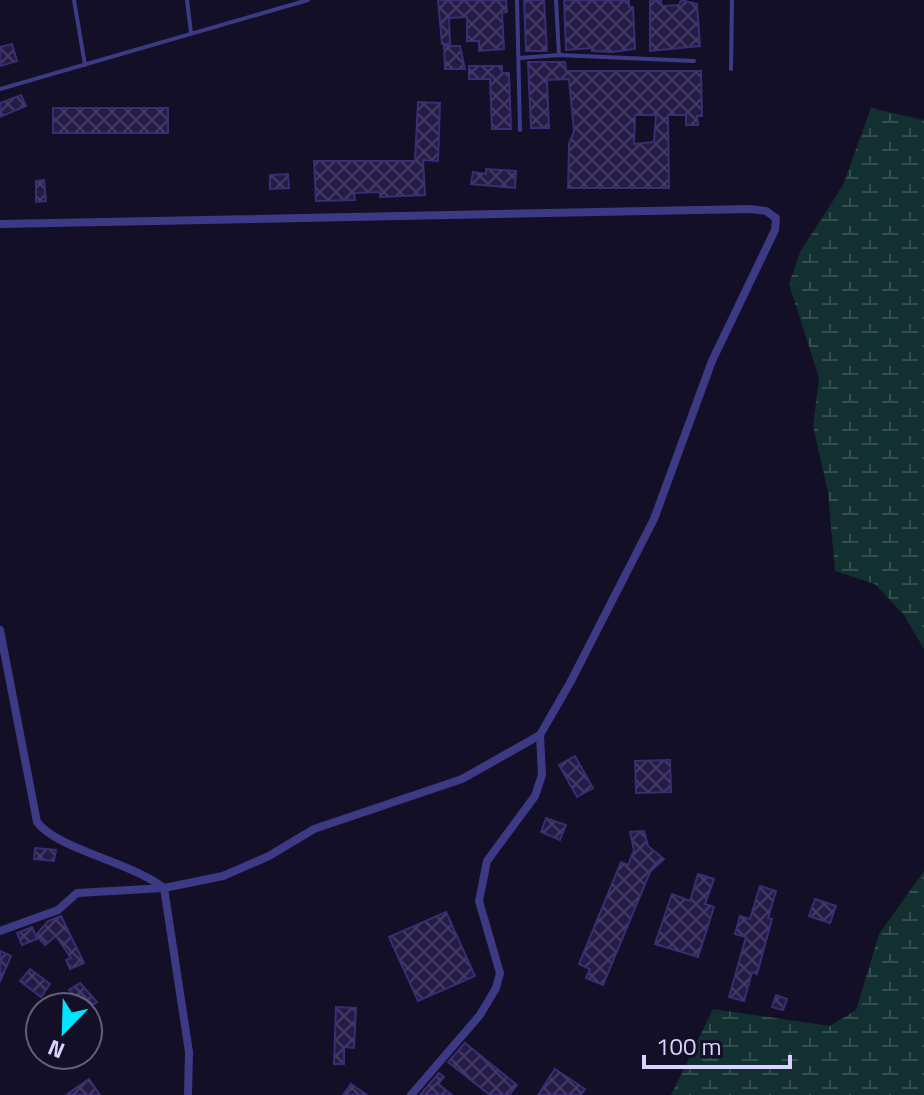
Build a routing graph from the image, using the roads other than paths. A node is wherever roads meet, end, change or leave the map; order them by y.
1 (74, 0) edge
2 (187, 0) edge
3 (308, 0) edge
4 (517, 0) edge
5 (556, 0) edge
6 (732, 0) edge
7 (191, 33) junction
8 (559, 55) junction
9 (519, 58) junction
10 (694, 61) dead end
11 (85, 65) junction
12 (731, 69) dead end
13 (0, 89) edge
14 (520, 130) dead end
15 (0, 224) edge
16 (0, 630) edge
17 (540, 735) junction
18 (164, 888) junction
19 (0, 931) edge
20 (188, 1095) edge
21 (411, 1095) edge

1 - 11 lane
2 - 7 lane
3 - 7 lane
4 - 9 lane
5 - 8 lane
6 - 12 lane
7 - 11 lane
8 - 9 lane
8 - 10 lane
9 - 14 lane
11 - 13 lane
15 - 17 street
16 - 18 street
17 - 18 street
17 - 21 street
18 - 19 street
18 - 20 street

